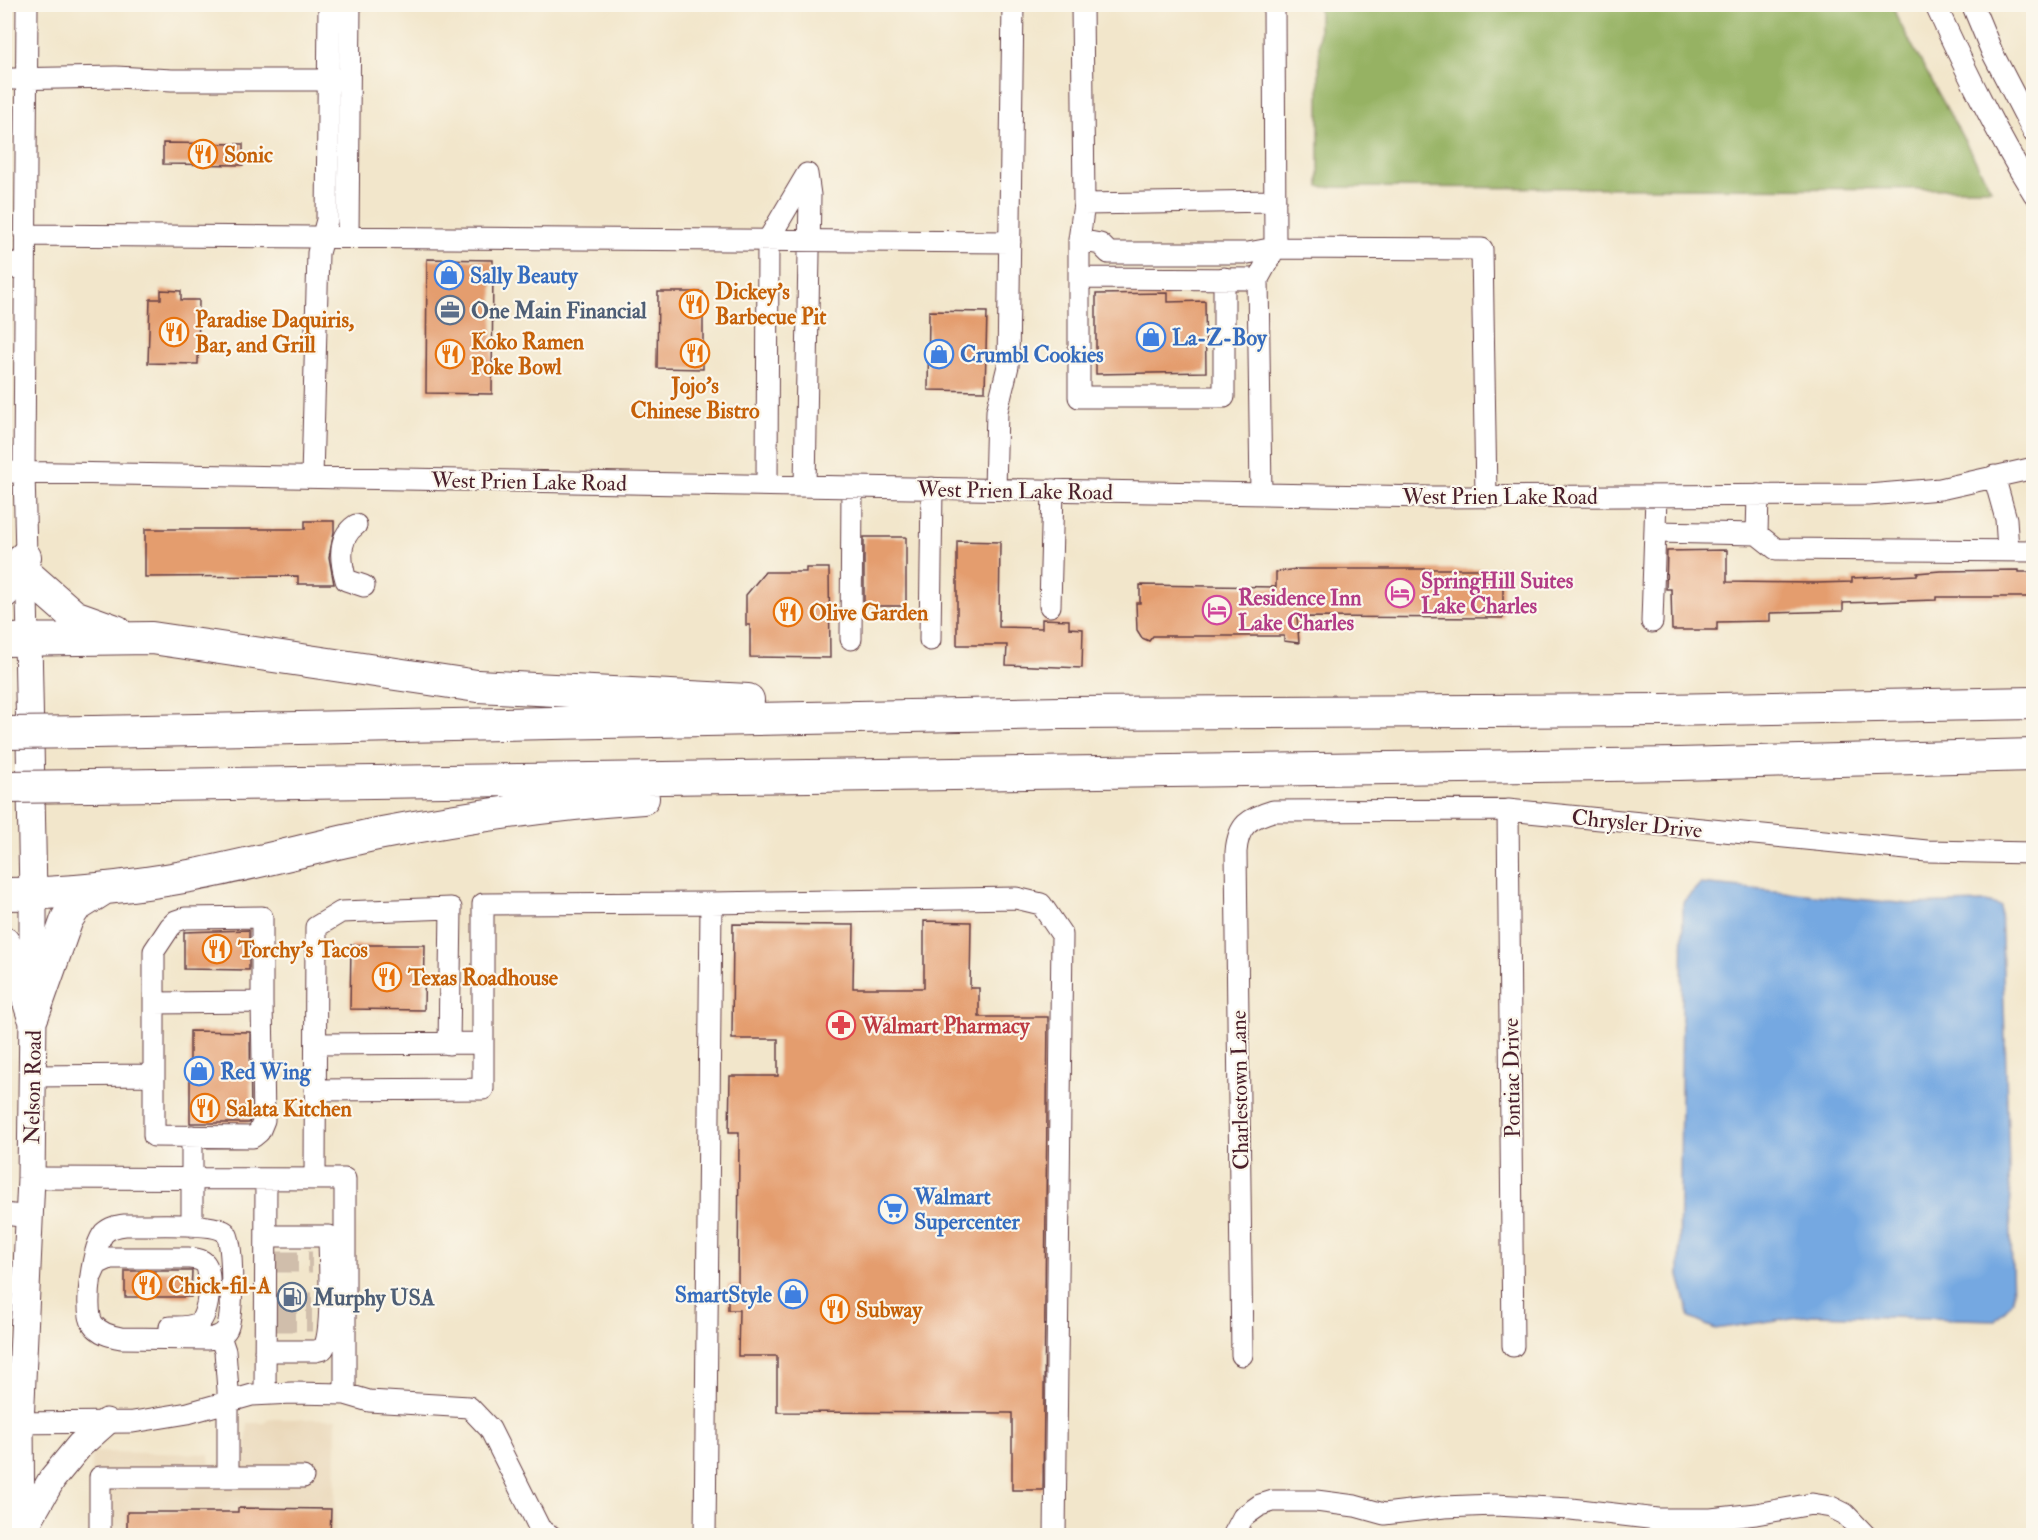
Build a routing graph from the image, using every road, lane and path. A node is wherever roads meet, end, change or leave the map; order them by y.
1 (27, 4) edge
2 (329, 4) edge
3 (350, 4) edge
4 (1013, 4) edge
5 (1082, 4) edge
6 (1274, 4) edge
7 (1935, 4) edge
8 (1971, 4) edge
9 (4, 79) edge
10 (27, 80) junction
11 (339, 80) junction
12 (2034, 133) edge
13 (2032, 189) edge
14 (1275, 201) junction
15 (1084, 204) junction
16 (18, 230) edge
17 (348, 236) junction
18 (323, 237) junction
19 (768, 240) junction
20 (809, 240) junction
21 (1079, 240) junction
22 (1010, 242) junction
23 (1275, 248) junction
24 (4, 259) edge
25 (24, 273) junction
26 (1079, 278) junction
27 (1224, 278) junction
28 (1258, 279) junction
29 (1224, 364) junction
30 (1259, 364) junction
31 (2034, 453) edge
32 (2034, 468) edge
33 (14, 472) edge
34 (1999, 475) junction
35 (312, 477) junction
36 (767, 485) junction
37 (805, 486) junction
38 (852, 487) junction
39 (932, 488) junction
40 (995, 489) junction
41 (1053, 490) junction
42 (1261, 494) junction
43 (1758, 495) junction
44 (1656, 496) junction
45 (1486, 497) junction
46 (356, 525) dead end
47 (1655, 532) junction
48 (1757, 534) junction
49 (2008, 550) junction
50 (2034, 550) edge
51 (18, 574) edge
52 (364, 586) dead end
53 (1050, 606) dead end
54 (1652, 622) dead end
55 (152, 638) junction
56 (16, 639) edge
57 (850, 639) dead end
58 (930, 640) dead end
59 (2034, 703) edge
60 (1061, 713) junction
61 (4, 733) edge
62 (2034, 755) edge
63 (815, 776) junction
64 (4, 788) edge
65 (1508, 810) junction
66 (1244, 825) joint
67 (2034, 853) edge
68 (108, 886) junction
69 (19, 894) edge
70 (711, 903) junction
71 (483, 904) junction
72 (451, 908) junction
73 (4, 943) edge
74 (262, 1002) junction
75 (154, 1003) junction
76 (33, 1015) junction
77 (483, 1043) junction
78 (316, 1044) junction
79 (449, 1044) junction
80 (153, 1075) junction
81 (32, 1076) junction
82 (315, 1090) junction
83 (192, 1136) junction
84 (31, 1178) junction
85 (192, 1179) junction
86 (266, 1179) junction
87 (315, 1179) junction
88 (17, 1216) edge
89 (192, 1226) junction
90 (266, 1236) junction
91 (98, 1267) junction
92 (219, 1336) junction
93 (1513, 1346) dead end
94 (265, 1351) junction
95 (1242, 1355) dead end
96 (265, 1394) junction
97 (345, 1394) junction
98 (228, 1402) junction
99 (106, 1422) junction
100 (12, 1424) edge
101 (228, 1477) junction
102 (303, 1477) dead end
103 (17, 1522) edge
104 (100, 1536) edge
105 (551, 1536) edge
106 (705, 1536) edge
107 (1055, 1536) edge
108 (1233, 1536) edge
109 (1866, 1536) edge

1 - 10 street
2 - 11 street
3 - 11 street
4 - 22 street
5 - 15 street
6 - 14 street
7 - 13 street
8 - 12 street
9 - 10 street
10 - 11 street
10 - 16 street
11 - 17 street
11 - 18 street
14 - 15 street
14 - 23 street
15 - 21 street
16 - 18 street
16 - 25 street
17 - 18 street
17 - 19 street
18 - 35 street
19 - 20 street
19 - 20 street
19 - 36 street
20 - 22 street
20 - 37 street
21 - 23 street
21 - 26 street
22 - 40 street
23 - 28 street
23 - 45 street
24 - 25 street
25 - 33 street
26 - 27 street
26 - 29 street
27 - 28 street
27 - 29 street
28 - 30 street
29 - 30 street
30 - 42 street
31 - 34 street, West Prien Lake Road
32 - 34 street, West Prien Lake Road
33 - 35 street, West Prien Lake Road
33 - 51 street
34 - 43 street, West Prien Lake Road
34 - 49 street
35 - 36 street, West Prien Lake Road
36 - 37 street, West Prien Lake Road
37 - 38 street, West Prien Lake Road
38 - 39 street, West Prien Lake Road
38 - 57 street
39 - 40 street, West Prien Lake Road
39 - 58 street
40 - 41 street, West Prien Lake Road
41 - 42 street, West Prien Lake Road
41 - 53 street
42 - 45 street, West Prien Lake Road
43 - 44 street, West Prien Lake Road
43 - 48 street
44 - 45 street, West Prien Lake Road
44 - 47 street
46 - 52 street
47 - 48 street
47 - 54 street
48 - 49 street
49 - 50 street
51 - 55 highway
51 - 56 street
55 - 56 highway
55 - 60 highway
56 - 69 main road, Nelson Road
59 - 60 highway
60 - 61 highway, bridge
62 - 63 highway
63 - 64 highway, bridge
63 - 68 highway
65 - 66 street, Chrysler Drive
65 - 67 street, Chrysler Drive
65 - 93 street, Pontiac Drive
66 - 95 street, Charlestown Lane
68 - 69 highway
68 - 76 highway
69 - 76 main road, Nelson Road
70 - 71 street
70 - 106 street
70 - 107 street
71 - 72 street
71 - 77 street
72 - 78 street
72 - 79 street
73 - 76 highway
74 - 75 street
74 - 75 street
74 - 83 street
75 - 80 street
76 - 81 main road, Nelson Road
77 - 79 street
77 - 82 street
78 - 79 street
78 - 82 street
80 - 81 street
80 - 83 street
81 - 84 main road, Nelson Road
82 - 87 street
83 - 85 street
84 - 85 street
84 - 88 main road, Nelson Road
85 - 86 street
85 - 89 street
86 - 87 street
86 - 90 street
87 - 97 street
88 - 100 main road, Nelson Road
89 - 91 street
89 - 92 street
90 - 94 street
90 - 94 street
91 - 91 street
91 - 92 street
92 - 98 street
94 - 96 street
96 - 97 street
96 - 98 street
97 - 105 street
98 - 99 street
98 - 101 street
99 - 100 street
99 - 103 main road
100 - 103 main road, Nelson Road
101 - 102 street
101 - 104 street
108 - 109 street

